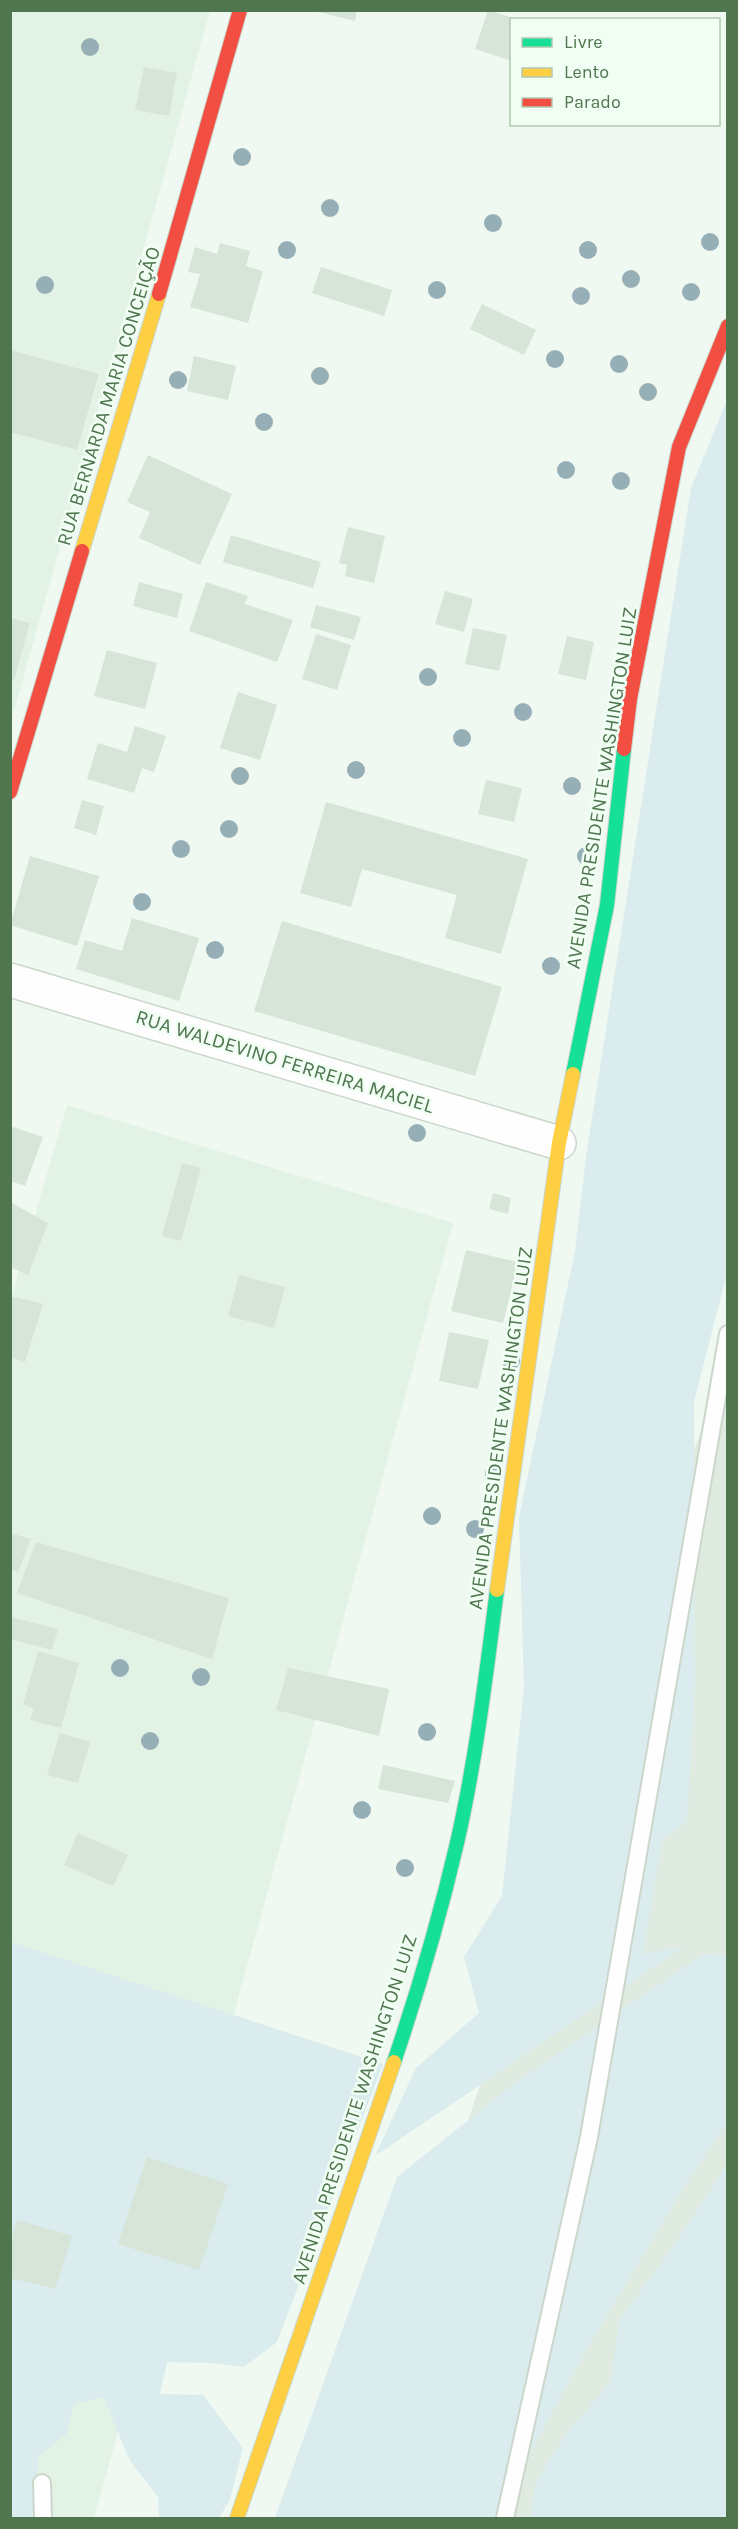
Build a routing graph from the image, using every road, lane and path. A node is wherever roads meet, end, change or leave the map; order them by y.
1 (240, 10) edge
2 (728, 326) edge
3 (10, 792) edge
4 (10, 980) edge
5 (559, 1143) junction
6 (728, 1334) edge
7 (42, 2483) dead end
8 (43, 2518) edge
9 (237, 2518) edge
10 (506, 2518) edge

1 - 3 street, RUA BERNARDA MARIA CONCEIÇÃO
2 - 5 street, AVENIDA PRESIDENTE WASHINGTON LUIZ
4 - 5 street, RUA WALDEVINO FERREIRA MACIEL
5 - 9 street, AVENIDA PRESIDENTE WASHINGTON LUIZ
6 - 10 lane
7 - 8 lane

